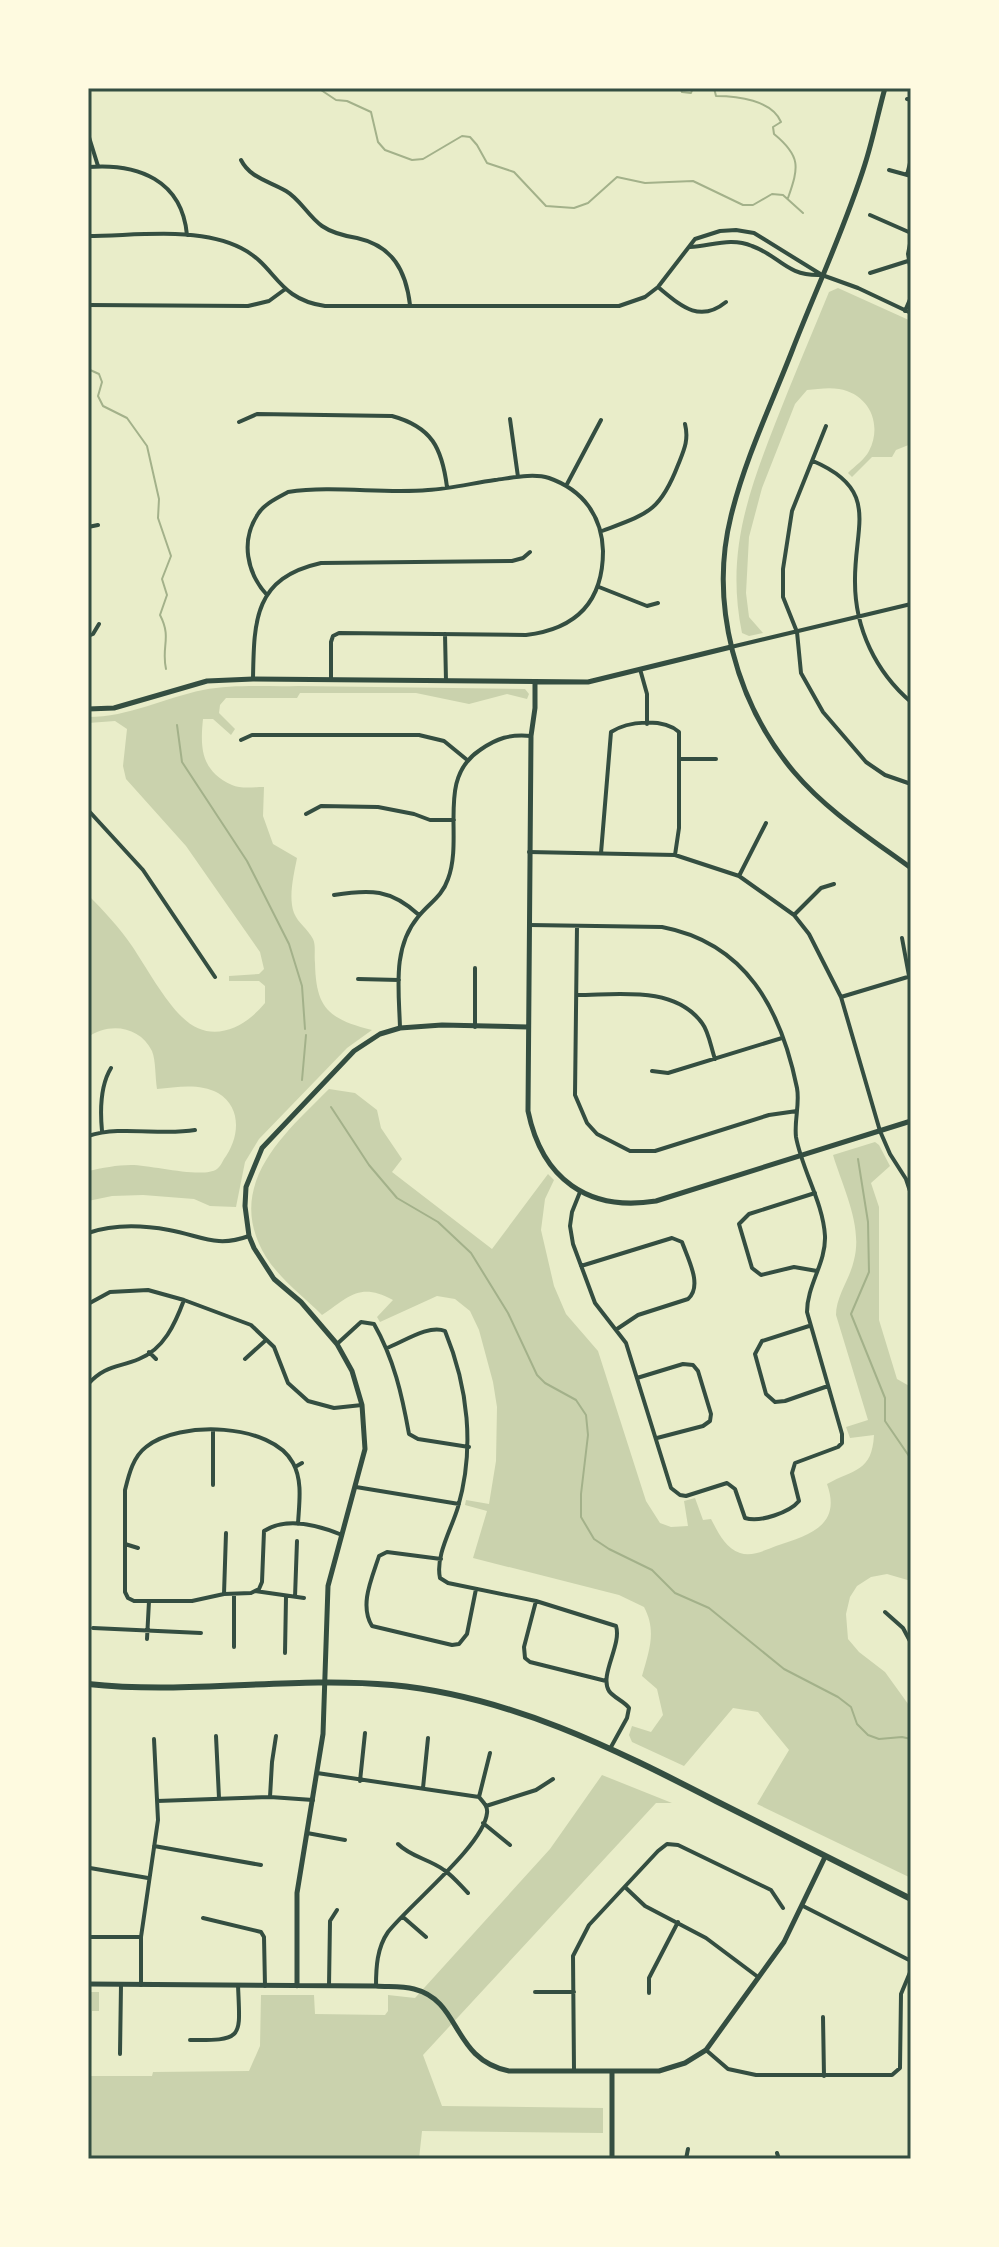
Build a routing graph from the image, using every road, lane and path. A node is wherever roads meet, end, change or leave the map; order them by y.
1 (885, 88) edge
2 (88, 134) edge
3 (911, 159) edge
4 (241, 160) dead end
5 (98, 166) junction
6 (88, 167) edge
7 (889, 170) dead end
8 (909, 176) edge
9 (870, 215) dead end
10 (911, 233) edge
11 (187, 235) junction
12 (88, 236) edge
13 (911, 239) edge
14 (689, 247) junction
15 (908, 261) junction
16 (911, 272) edge
17 (870, 273) dead end
18 (822, 275) junction
19 (658, 287) junction
20 (284, 290) junction
21 (911, 297) edge
22 (726, 302) dead end
23 (88, 305) edge
24 (410, 305) junction
25 (908, 312) edge
26 (510, 419) dead end
27 (601, 420) dead end
28 (239, 422) dead end
29 (685, 424) dead end
30 (826, 426) dead end
31 (812, 461) junction
32 (518, 477) junction
33 (566, 486) junction
34 (447, 487) junction
35 (98, 525) dead end
36 (88, 527) edge
37 (602, 531) junction
38 (530, 552) dead end
39 (599, 587) junction
40 (267, 595) junction
41 (658, 603) dead end
42 (911, 604) edge
43 (859, 617) junction
44 (99, 624) dead end
45 (797, 632) junction
46 (445, 634) junction
47 (88, 636) edge
48 (731, 647) junction
49 (640, 669) junction
50 (253, 679) junction
51 (331, 679) junction
52 (446, 681) junction
53 (535, 682) junction
54 (911, 702) edge
55 (88, 709) edge
56 (647, 724) junction
57 (531, 736) junction
58 (241, 740) dead end
59 (466, 759) junction
60 (680, 759) junction
61 (716, 759) dead end
62 (911, 784) edge
63 (88, 810) edge
64 (306, 814) dead end
65 (454, 820) junction
66 (766, 823) dead end
67 (529, 852) junction
68 (601, 853) junction
69 (675, 855) junction
70 (911, 868) edge
71 (739, 876) junction
72 (834, 884) dead end
73 (334, 895) dead end
74 (419, 915) junction
75 (794, 915) junction
76 (530, 925) junction
77 (577, 926) junction
78 (902, 938) dead end
79 (475, 968) dead end
80 (910, 976) edge
81 (215, 977) dead end
82 (358, 979) dead end
83 (399, 980) junction
84 (577, 995) junction
85 (841, 997) junction
86 (475, 1027) junction
87 (528, 1027) junction
88 (400, 1028) junction
89 (782, 1038) junction
90 (715, 1059) junction
91 (111, 1068) dead end
92 (652, 1071) dead end
93 (797, 1111) junction
94 (911, 1121) edge
95 (195, 1130) dead end
96 (102, 1131) junction
97 (880, 1131) junction
98 (88, 1136) edge
99 (803, 1155) junction
100 (580, 1192) junction
101 (815, 1193) junction
102 (911, 1194) edge
103 (88, 1233) edge
104 (249, 1236) junction
105 (581, 1266) junction
106 (817, 1271) junction
107 (184, 1300) junction
108 (88, 1304) edge
109 (809, 1326) junction
110 (617, 1329) junction
111 (266, 1340) junction
112 (337, 1344) junction
113 (387, 1348) junction
114 (149, 1352) junction
115 (156, 1359) dead end
116 (245, 1359) dead end
117 (637, 1378) junction
118 (88, 1384) edge
119 (828, 1386) junction
120 (362, 1405) junction
121 (213, 1431) junction
122 (657, 1438) junction
123 (469, 1447) junction
124 (302, 1463) dead end
125 (295, 1467) junction
126 (213, 1485) dead end
127 (356, 1487) junction
128 (459, 1504) junction
129 (298, 1524) junction
130 (226, 1533) dead end
131 (342, 1535) junction
132 (297, 1541) dead end
133 (125, 1544) junction
134 (138, 1548) dead end
135 (441, 1559) junction
136 (476, 1589) junction
137 (255, 1591) junction
138 (224, 1594) junction
139 (234, 1594) junction
140 (286, 1597) junction
141 (295, 1597) junction
142 (304, 1598) dead end
143 (149, 1601) junction
144 (536, 1601) junction
145 (885, 1612) dead end
146 (93, 1628) dead end
147 (201, 1633) dead end
148 (147, 1636) junction
149 (911, 1643) edge
150 (234, 1647) dead end
151 (285, 1653) dead end
152 (606, 1681) junction
153 (325, 1682) junction
154 (88, 1684) edge
155 (365, 1733) dead end
156 (216, 1736) dead end
157 (276, 1736) dead end
158 (428, 1738) dead end
159 (154, 1739) dead end
160 (611, 1747) junction
161 (490, 1753) dead end
162 (317, 1773) junction
163 (553, 1779) dead end
164 (360, 1781) junction
165 (423, 1788) junction
166 (270, 1797) junction
167 (479, 1797) junction
168 (219, 1798) junction
169 (313, 1800) junction
170 (157, 1801) junction
171 (486, 1806) junction
172 (483, 1823) junction
173 (307, 1833) junction
174 (345, 1840) dead end
175 (398, 1844) dead end
176 (510, 1845) dead end
177 (154, 1846) junction
178 (825, 1857) junction
179 (261, 1865) dead end
180 (90, 1868) edge
181 (446, 1871) junction
182 (148, 1878) junction
183 (626, 1888) junction
184 (468, 1893) dead end
185 (911, 1899) edge
186 (803, 1906) junction
187 (783, 1908) dead end
188 (337, 1910) dead end
189 (403, 1917) junction
190 (203, 1918) dead end
191 (678, 1922) junction
192 (88, 1937) edge
193 (141, 1937) junction
194 (426, 1937) dead end
195 (911, 1961) edge
196 (911, 1970) edge
197 (758, 1977) junction
198 (88, 1984) edge
199 (121, 1985) junction
200 (141, 1985) junction
201 (238, 1985) junction
202 (265, 1986) junction
203 (297, 1986) junction
204 (329, 1986) junction
205 (376, 1986) junction
206 (535, 1992) dead end
207 (574, 1992) junction
208 (649, 1993) dead end
209 (823, 2017) dead end
210 (190, 2040) dead end
211 (706, 2050) junction
212 (120, 2054) dead end
213 (574, 2070) junction
214 (612, 2071) junction
215 (824, 2076) junction
216 (688, 2149) dead end
217 (612, 2159) edge
218 (686, 2159) edge

1 - 18 street
2 - 5 street
3 - 8 street
4 - 24 street
5 - 6 street
5 - 11 street
7 - 8 street
9 - 10 street
11 - 12 street
11 - 20 street
13 - 15 street
14 - 18 street
14 - 18 street
14 - 19 street
15 - 16 street
15 - 17 street
18 - 25 street
18 - 48 street
19 - 22 street
19 - 24 street
20 - 23 street
20 - 24 street
21 - 25 street
26 - 32 street
27 - 33 street
28 - 34 street
29 - 37 street
30 - 31 street
31 - 43 street
31 - 45 street
32 - 33 street
32 - 34 street
33 - 37 street
34 - 40 street
35 - 36 street
37 - 39 street
38 - 40 street
39 - 41 street
39 - 46 street
40 - 50 street
42 - 43 street
43 - 45 street
43 - 54 street
44 - 47 street
45 - 48 street
45 - 62 street
46 - 51 street
46 - 52 street
48 - 49 street
48 - 70 street
49 - 53 street
49 - 56 street
50 - 51 street
50 - 55 street
51 - 52 street
52 - 53 street
53 - 57 street
56 - 60 street
56 - 68 street
57 - 59 street
57 - 67 street
58 - 59 street
59 - 65 street
60 - 61 street
60 - 69 street
63 - 81 street
64 - 65 street
65 - 74 street
66 - 71 street
67 - 68 street
67 - 76 street
68 - 69 street
69 - 71 street
71 - 75 street
72 - 75 street
73 - 74 street
74 - 83 street
75 - 85 street
76 - 77 street
76 - 87 street
77 - 84 street
77 - 89 street
78 - 80 street
79 - 86 street
80 - 85 street
82 - 83 street
83 - 88 street
84 - 90 street
84 - 93 street
85 - 97 street
86 - 87 street
86 - 88 street
87 - 100 street
88 - 104 street
89 - 90 street
89 - 93 street
90 - 92 street
91 - 96 street
93 - 99 street
94 - 97 street
95 - 96 street
96 - 98 street
97 - 99 street
97 - 102 street
99 - 100 street
99 - 101 street
100 - 105 street
101 - 106 street
101 - 106 street
103 - 104 street
104 - 112 street
105 - 110 street
105 - 110 street
106 - 109 street
107 - 108 street
107 - 111 street
107 - 114 street
109 - 119 street
109 - 119 street
110 - 117 street
111 - 116 street
111 - 120 street
112 - 113 street
112 - 120 street
113 - 123 street
113 - 123 street
114 - 115 street
114 - 118 street
117 - 122 street
117 - 122 street
119 - 122 street
120 - 127 street
121 - 125 street
121 - 126 street
121 - 133 street
123 - 128 street
124 - 125 street
125 - 129 street
127 - 128 street
127 - 131 street
128 - 135 street
129 - 131 street
129 - 137 street
130 - 138 street
131 - 153 street
132 - 141 street
133 - 134 street
133 - 143 street
135 - 136 street
135 - 136 street
136 - 144 street
137 - 139 street
137 - 140 street
138 - 139 street
138 - 143 street
139 - 150 street
140 - 141 street
140 - 151 street
141 - 142 street
143 - 148 street
144 - 152 street
144 - 152 street
145 - 149 street
146 - 148 street
147 - 148 street
152 - 160 street
153 - 154 main road
153 - 160 main road
153 - 162 street
155 - 164 street
156 - 168 street
157 - 166 street
158 - 165 street
159 - 170 street
160 - 178 main road
161 - 167 street
162 - 164 street
162 - 169 street
163 - 171 street
164 - 165 street
165 - 167 street
166 - 168 street
166 - 169 street
167 - 171 street
168 - 170 street
169 - 173 street
170 - 177 street
171 - 172 street
172 - 176 street
172 - 181 street
173 - 174 street
173 - 203 street
175 - 181 street
177 - 179 street
177 - 182 street
178 - 185 main road
178 - 186 street
180 - 182 street
181 - 184 street
181 - 189 street
182 - 193 street
183 - 187 street
183 - 191 street
183 - 207 street
186 - 195 street
186 - 197 street
188 - 204 street
189 - 194 street
189 - 205 street
190 - 202 street
191 - 197 street
191 - 208 street
192 - 193 street
193 - 200 street
196 - 215 street
197 - 211 street
198 - 199 street
199 - 200 street
199 - 212 street
200 - 201 street
201 - 202 street
201 - 210 street
202 - 203 street
203 - 204 street
204 - 205 street
205 - 213 street
206 - 207 street
207 - 213 street
209 - 215 street
211 - 214 street
211 - 215 street
213 - 214 street
214 - 217 street
216 - 218 street

